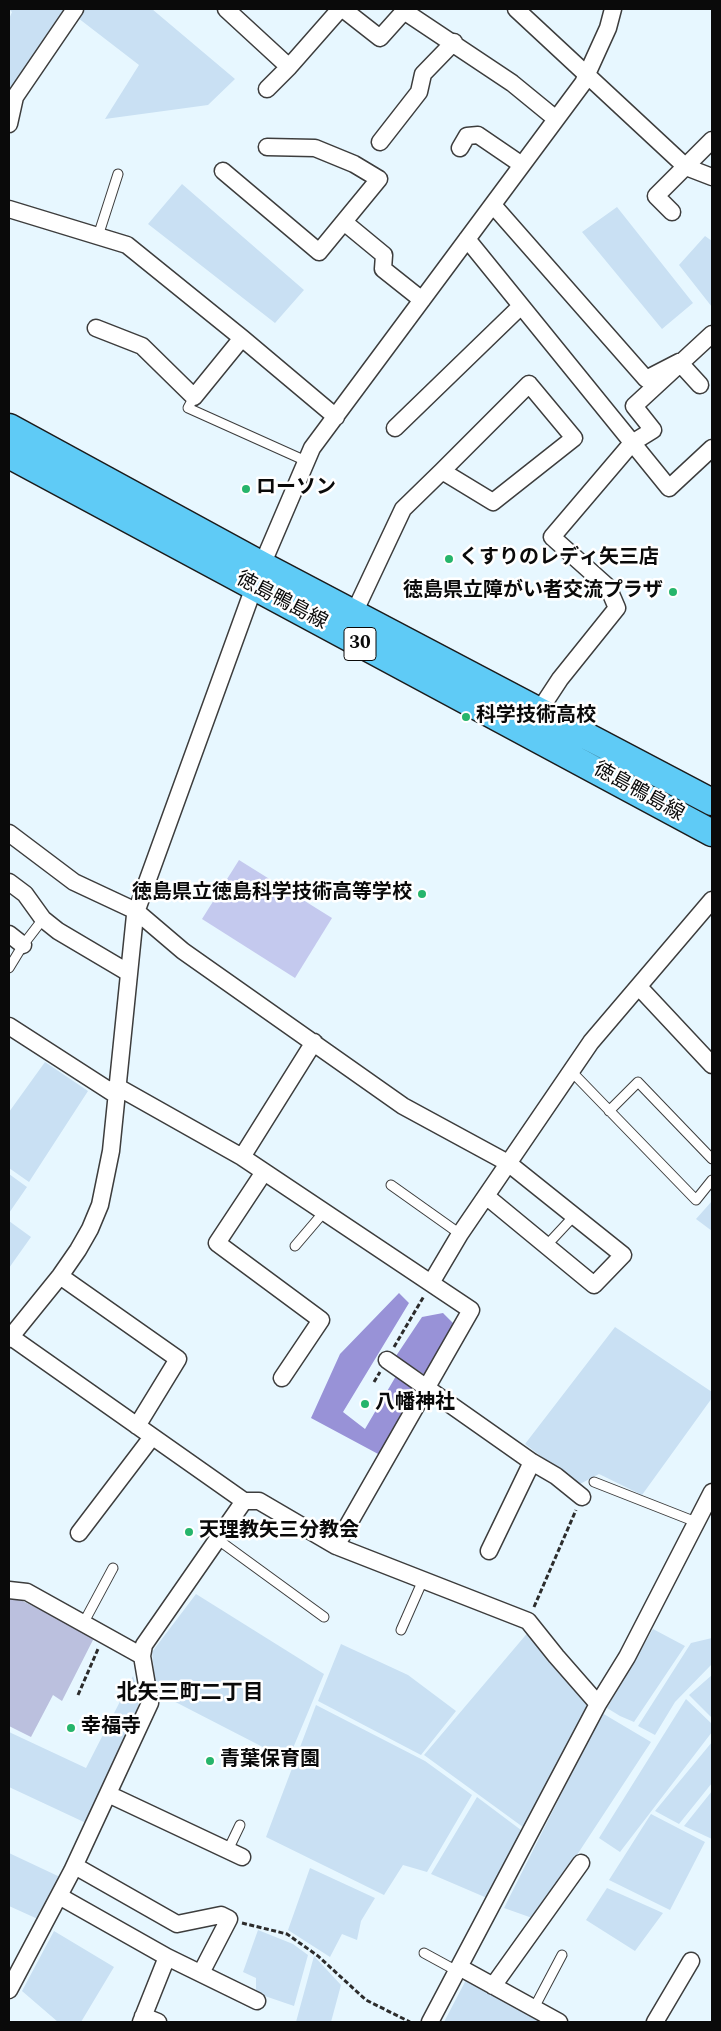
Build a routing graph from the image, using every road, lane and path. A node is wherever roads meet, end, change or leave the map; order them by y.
1 (76, 9) edge
2 (226, 9) edge
3 (341, 9) edge
4 (516, 9) edge
5 (613, 9) edge
6 (405, 10) edge
7 (454, 42) junction
8 (289, 67) junction
9 (587, 75) junction
10 (267, 89) dead end
11 (556, 119) junction
12 (9, 124) edge
13 (712, 140) edge
14 (380, 142) dead end
15 (266, 147) dead end
16 (460, 148) dead end
17 (522, 165) junction
18 (686, 167) junction
19 (223, 171) dead end
20 (118, 174) dead end
21 (712, 177) edge
22 (493, 204) junction
23 (9, 209) edge
24 (672, 212) dead end
25 (344, 222) junction
26 (98, 236) junction
27 (467, 239) junction
28 (422, 300) junction
29 (521, 306) junction
30 (96, 328) dead end
31 (712, 334) edge
32 (242, 338) junction
33 (679, 362) junction
34 (700, 385) dead end
35 (194, 396) junction
36 (336, 417) junction
37 (9, 427) edge
38 (395, 428) dead end
39 (632, 443) junction
40 (712, 448) edge
41 (9, 455) edge
42 (306, 461) junction
43 (442, 471) junction
44 (258, 576) junction
45 (354, 613) junction
46 (540, 711) junction
47 (712, 802) edge
48 (9, 833) edge
49 (712, 834) edge
50 (9, 882) edge
51 (712, 900) edge
52 (136, 911) junction
53 (43, 919) junction
54 (9, 934) edge
55 (23, 945) junction
56 (9, 968) edge
57 (129, 973) junction
58 (639, 986) junction
59 (9, 1026) edge
60 (314, 1042) junction
61 (712, 1065) edge
62 (571, 1071) junction
63 (116, 1091) junction
64 (609, 1111) junction
65 (242, 1157) junction
66 (712, 1159) edge
67 (508, 1163) junction
68 (264, 1172) junction
69 (712, 1180) edge
70 (390, 1185) dead end
71 (486, 1196) junction
72 (324, 1212) junction
73 (574, 1216) junction
74 (460, 1234) junction
75 (295, 1246) dead end
76 (546, 1246) junction
77 (60, 1276) junction
78 (431, 1283) junction
79 (10, 1337) edge
80 (387, 1360) junction
81 (282, 1378) dead end
82 (374, 1382) dead end
83 (426, 1388) junction
84 (137, 1426) junction
85 (152, 1437) junction
86 (532, 1462) junction
87 (594, 1482) dead end
88 (712, 1492) edge
89 (582, 1497) joint
90 (244, 1501) junction
91 (696, 1522) junction
92 (78, 1533) dead end
93 (217, 1540) junction
94 (336, 1546) junction
95 (489, 1550) dead end
96 (113, 1568) dead end
97 (422, 1580) junction
98 (9, 1590) edge
99 (324, 1617) dead end
100 (84, 1622) junction
101 (528, 1622) junction
102 (401, 1630) dead end
103 (105, 1634) junction
104 (142, 1656) junction
105 (78, 1695) dead end
106 (598, 1704) junction
107 (108, 1794) junction
108 (240, 1825) dead end
109 (235, 1853) joint
110 (582, 1863) dead end
111 (75, 1866) junction
112 (59, 1896) junction
113 (229, 1920) junction
114 (424, 1953) dead end
115 (562, 1955) dead end
116 (166, 1957) junction
117 (691, 1961) dead end
118 (458, 1969) junction
119 (201, 1973) junction
120 (493, 1986) junction
121 (9, 1990) edge
122 (257, 2001) dead end
123 (534, 2008) junction
124 (147, 2020) edge
125 (410, 2022) edge
126 (430, 2022) edge
127 (559, 2022) edge
128 (655, 2022) edge

1 - 12 street
2 - 8 street
3 - 6 street
3 - 8 street
4 - 9 street
5 - 9 street
6 - 7 street
7 - 11 street
7 - 14 street
8 - 10 street
9 - 11 street
9 - 18 street
11 - 17 street
13 - 18 street
15 - 25 street
16 - 17 street
17 - 22 street
18 - 21 street
18 - 24 street
19 - 25 street
20 - 26 lane
22 - 27 street
22 - 33 street
23 - 26 street
25 - 28 street
26 - 32 street
27 - 28 street
27 - 29 street
28 - 36 street
29 - 38 street
29 - 39 street
30 - 35 street
31 - 33 street
32 - 35 street
32 - 36 street
33 - 34 street
33 - 39 street
35 - 42 lane
36 - 42 street
37 - 44 main road, 徳島鴨島線 / 30
39 - 40 street
39 - 46 street
41 - 44 main road, 徳島鴨島線 / 30
42 - 44 street
43 - 43 street
43 - 45 street
44 - 45 main road, 徳島鴨島線 / 30
44 - 49 main road, 徳島鴨島線 / 30
44 - 52 street
45 - 46 main road, 徳島鴨島線 / 30
46 - 47 main road, 徳島鴨島線 / 30
48 - 52 street
50 - 53 street
51 - 58 street
52 - 57 street
52 - 60 street
53 - 55 lane
53 - 57 street
54 - 55 street
55 - 56 lane
57 - 63 street
58 - 61 street
58 - 62 street
59 - 63 street
60 - 65 street
60 - 67 street
62 - 64 lane
62 - 67 street
63 - 65 street
63 - 77 street
64 - 66 lane
64 - 69 lane
65 - 68 street
67 - 71 street
67 - 73 street
68 - 72 street
68 - 81 street
70 - 74 lane
71 - 74 street
71 - 76 street
72 - 75 lane
72 - 78 street
73 - 76 lane
73 - 76 street
74 - 78 street
77 - 79 street
77 - 84 street
78 - 80 path
78 - 83 street
79 - 84 street
80 - 82 path
80 - 83 street
83 - 86 street
83 - 94 street
84 - 85 street
85 - 90 street
85 - 92 street
86 - 89 street
86 - 95 street
87 - 91 lane
88 - 91 street
89 - 101 path
90 - 93 street
90 - 94 street
91 - 106 street
93 - 99 lane
93 - 104 street
94 - 97 street
96 - 100 lane
97 - 101 street
97 - 102 lane
98 - 100 street
100 - 103 street
101 - 106 street
103 - 104 street
103 - 105 path
104 - 107 street
106 - 118 street
107 - 109 street
107 - 111 street
108 - 109 lane
110 - 120 street
111 - 112 street
111 - 113 street
112 - 116 street
112 - 121 street
113 - 119 street
113 - 125 path
114 - 118 lane
115 - 123 lane
116 - 119 street
116 - 124 street
117 - 128 street
118 - 120 street
118 - 126 street
119 - 122 street
120 - 123 street
123 - 127 street

